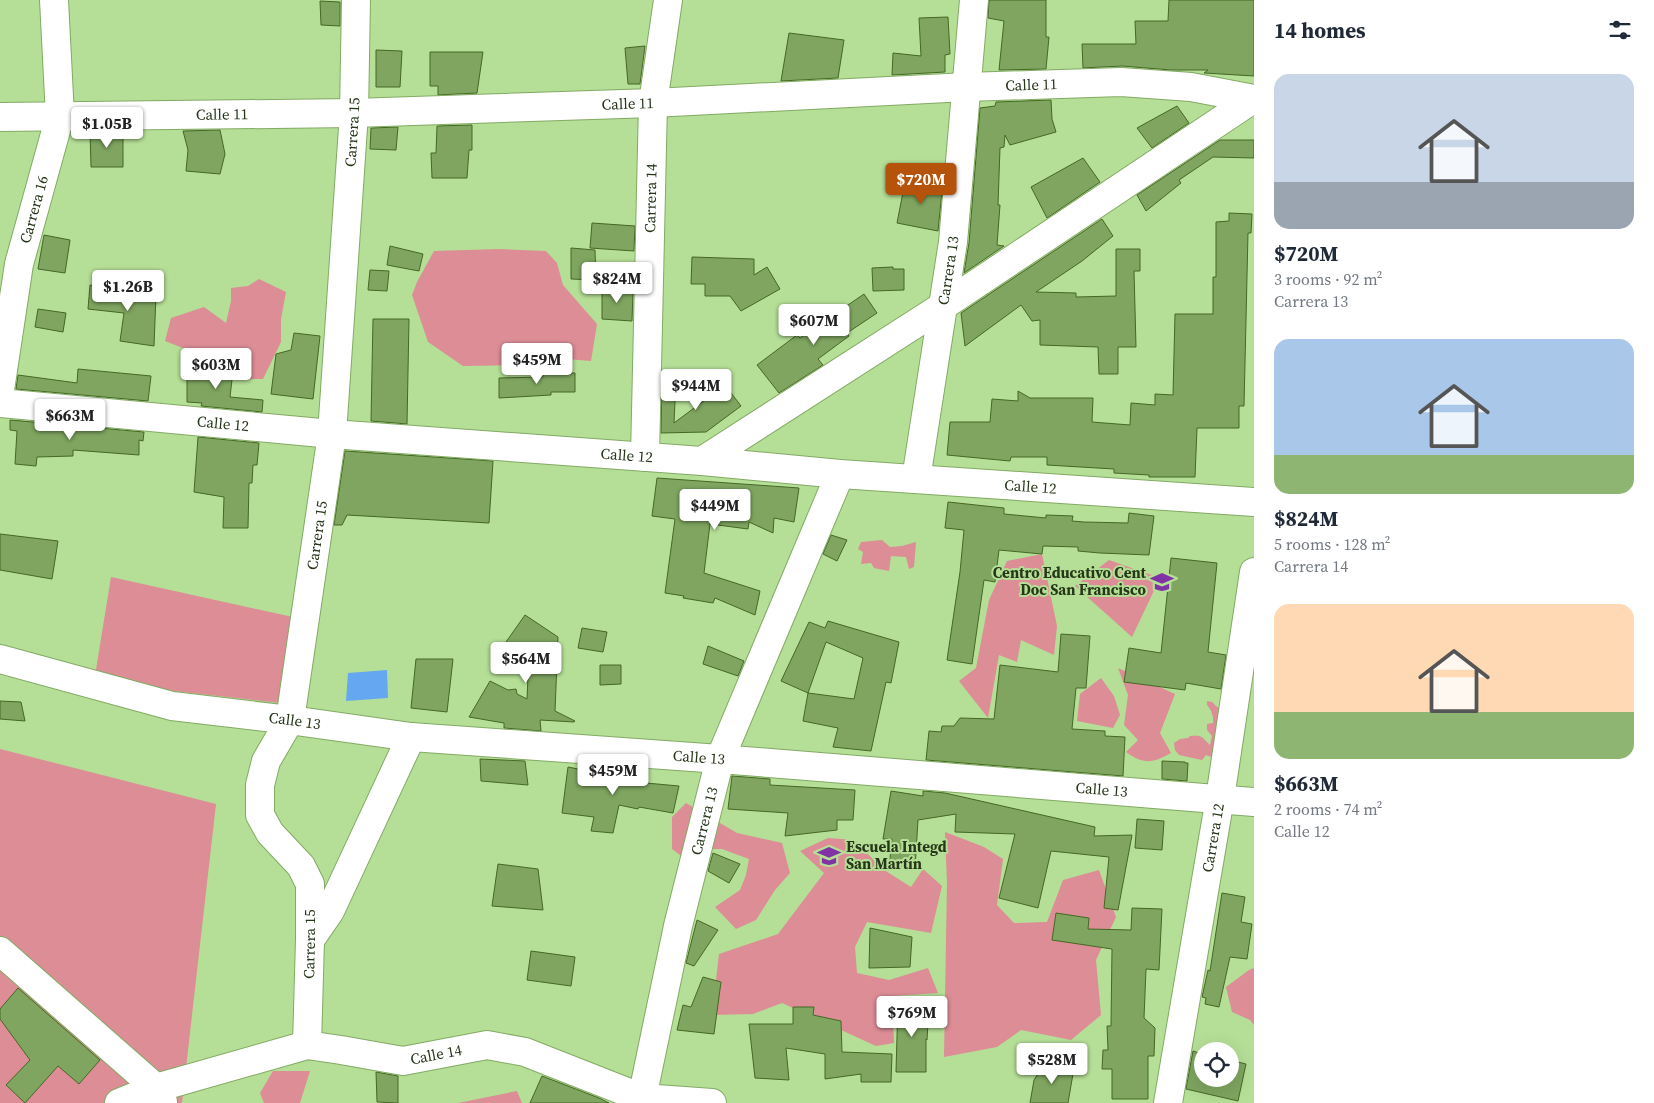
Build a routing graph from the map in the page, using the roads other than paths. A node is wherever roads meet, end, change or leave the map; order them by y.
1 (54, 0) edge
2 (356, 0) edge
3 (668, 0) edge
4 (974, 0) edge
5 (966, 87) junction
6 (1253, 99) edge
7 (653, 103) junction
8 (354, 113) junction
9 (60, 116) junction
10 (0, 117) edge
11 (943, 306) junction
12 (0, 390) edge
13 (0, 402) edge
14 (332, 434) junction
15 (644, 458) junction
16 (702, 462) junction
17 (840, 474) junction
18 (916, 478) junction
19 (1254, 502) edge
20 (1254, 572) edge
21 (0, 659) edge
22 (290, 720) junction
23 (412, 737) junction
24 (720, 759) junction
25 (1220, 798) junction
26 (1254, 802) edge
27 (310, 940) junction
28 (0, 951) edge
29 (307, 1046) junction
30 (160, 1095) edge
31 (642, 1098) junction
32 (119, 1103) edge
33 (712, 1103) edge
34 (1168, 1103) edge

1 - 9 street, Carrera 16
2 - 8 street, Carrera 15
3 - 7 street, Carrera 14
4 - 5 street, Carrera 13
5 - 6 street, Calle 11
5 - 7 street, Calle 11
5 - 11 street, Carrera 13
6 - 11 street
7 - 8 street, Calle 11
7 - 15 street, Carrera 14
8 - 9 street, Calle 11
8 - 14 street, Carrera 15
9 - 10 street, Calle 11
9 - 12 street, Carrera 16
11 - 16 street
11 - 18 street, Carrera 13
13 - 14 street, Calle 12
14 - 15 street, Calle 12
14 - 22 street, Carrera 15
15 - 16 street, Calle 12
16 - 17 street, Calle 12
17 - 18 street, Calle 12
17 - 24 street, Carrera 13
18 - 19 street, Calle 12
20 - 25 street, Carrera 12
21 - 22 street, Calle 13
22 - 23 street, Calle 13
22 - 27 street, Carrera 15
23 - 24 street, Calle 13
23 - 27 street
24 - 25 street, Calle 13
24 - 31 street, Carrera 13
25 - 26 street, Calle 13
25 - 34 street, Carrera 12
27 - 29 street, Carrera 15
28 - 30 street
29 - 30 street, Calle 14
29 - 31 street, Calle 14
30 - 32 street, Calle 14
31 - 33 street, Calle 14

